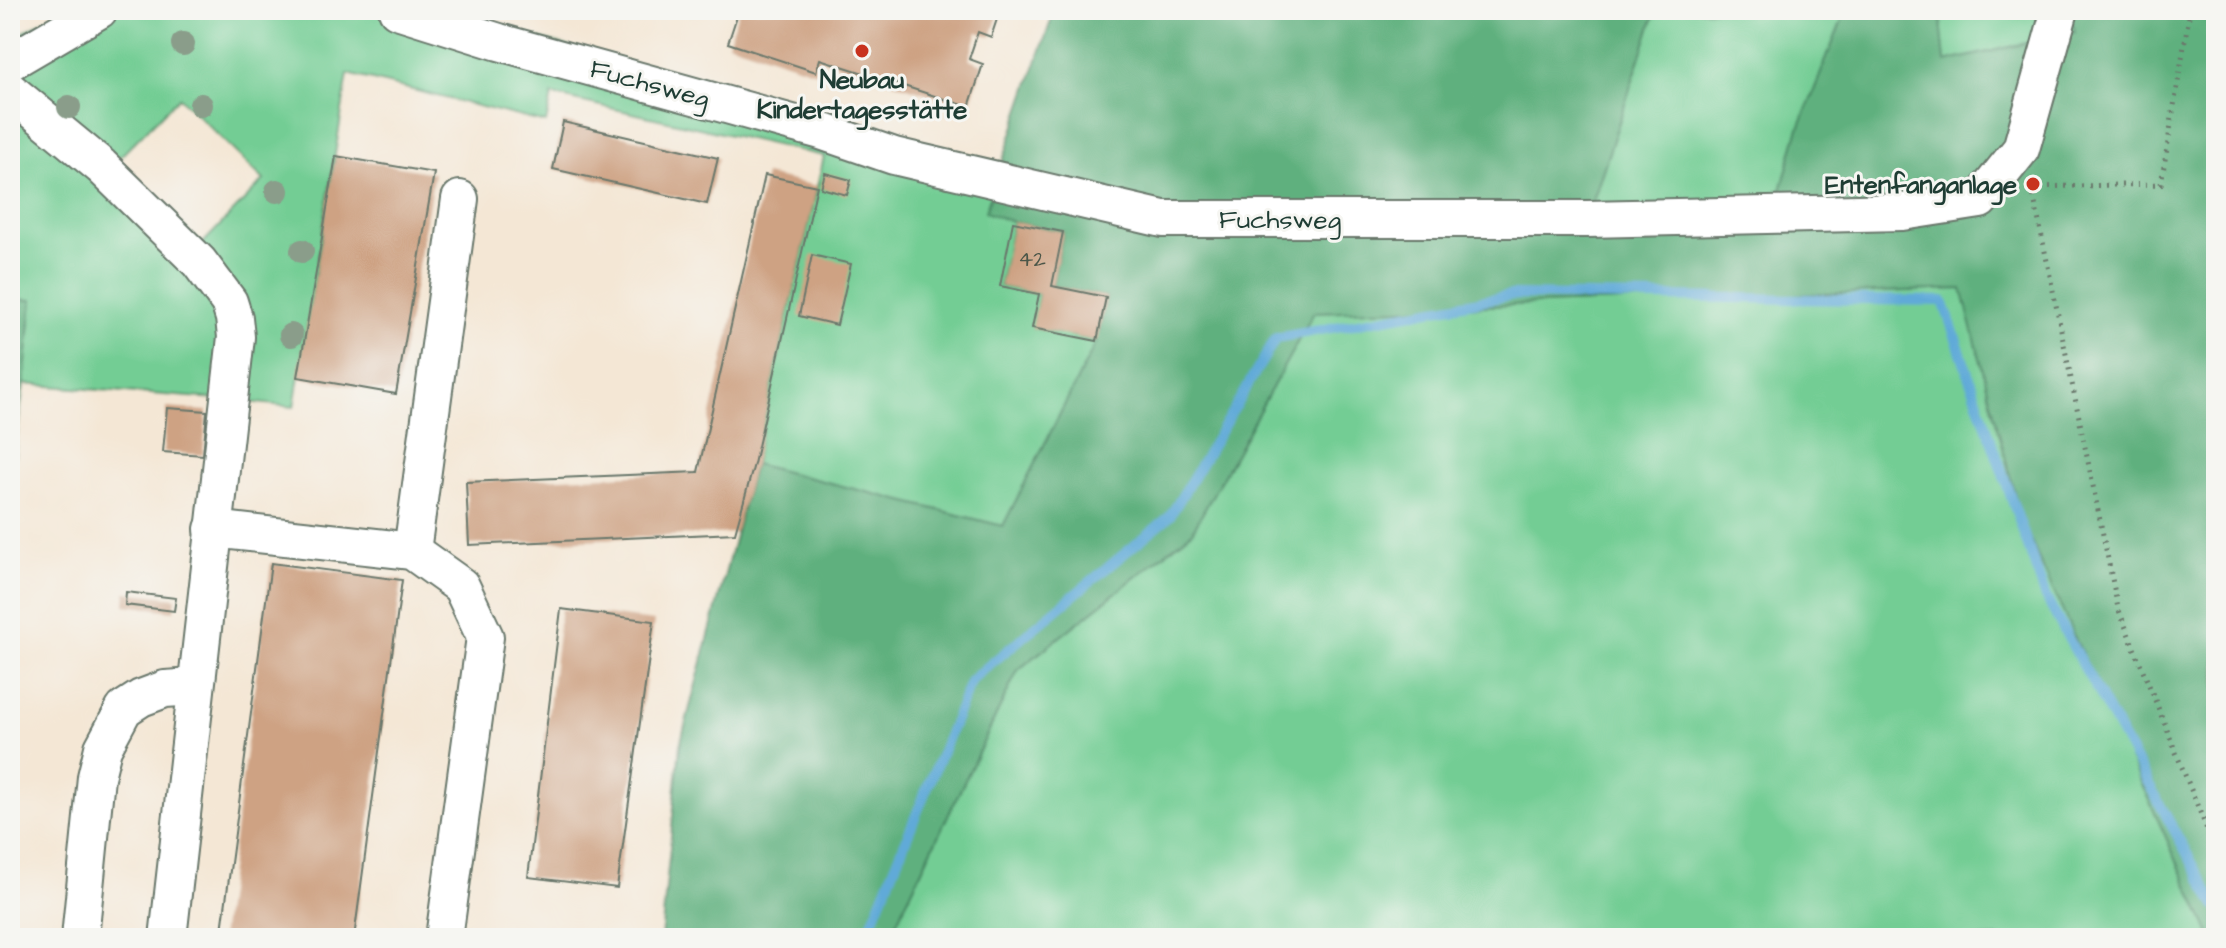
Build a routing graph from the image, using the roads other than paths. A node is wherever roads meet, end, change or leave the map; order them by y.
1 (99, 10) edge
2 (397, 10) edge
3 (2060, 10) edge
4 (10, 62) edge
5 (10, 91) edge
6 (460, 199) dead end
7 (213, 529) junction
8 (412, 551) junction
9 (195, 687) junction
10 (80, 938) edge
11 (168, 938) edge
12 (444, 938) edge

1 - 4 street
2 - 3 street, Fuchsweg
5 - 7 street
6 - 8 street
7 - 8 street
7 - 9 street
8 - 12 street
9 - 10 street
9 - 11 street

